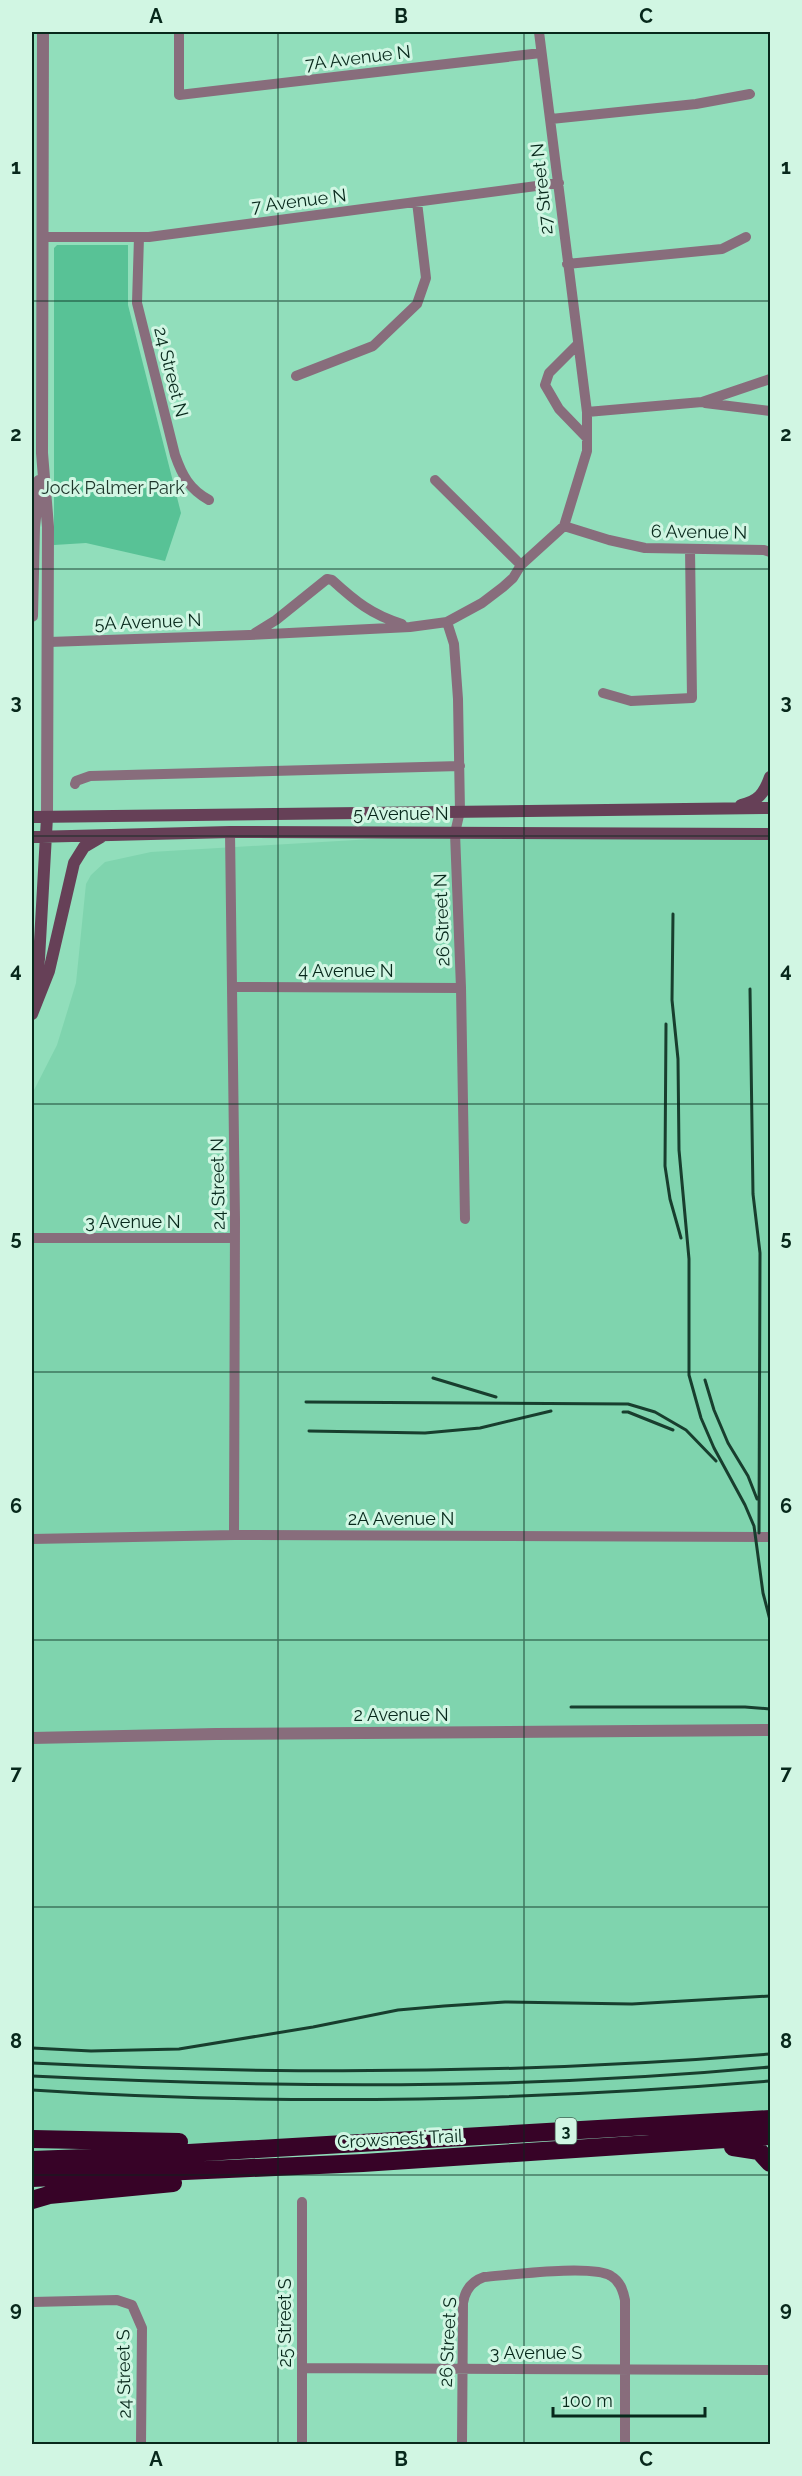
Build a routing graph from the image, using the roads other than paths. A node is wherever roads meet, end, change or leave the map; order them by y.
1 (43, 32) edge
2 (179, 32) edge
3 (538, 32) edge
4 (541, 54) junction
5 (750, 94) dead end
6 (551, 119) junction
7 (559, 183) junction
8 (417, 202) junction
9 (42, 237) junction
10 (139, 237) junction
11 (746, 237) dead end
12 (567, 264) junction
13 (578, 344) junction
14 (296, 376) dead end
15 (36, 379) edge
16 (771, 379) edge
17 (702, 402) junction
18 (771, 411) edge
19 (587, 412) junction
20 (587, 438) junction
21 (42, 453) junction
22 (435, 480) dead end
23 (209, 500) dead end
24 (33, 526) edge
25 (564, 526) junction
26 (48, 527) junction
27 (690, 549) junction
28 (768, 550) edge
29 (521, 565) junction
30 (32, 615) edge
31 (447, 622) junction
32 (410, 627) junction
33 (249, 635) junction
34 (49, 642) junction
35 (603, 693) dead end
36 (460, 766) junction
37 (771, 777) edge
38 (75, 784) dead end
39 (771, 808) edge
40 (729, 809) junction
41 (460, 811) junction
42 (32, 817) edge
43 (46, 817) junction
44 (230, 832) junction
45 (455, 832) junction
46 (771, 834) edge
47 (105, 836) junction
48 (32, 837) edge
49 (46, 837) junction
50 (232, 987) junction
51 (461, 988) junction
52 (32, 1008) edge
53 (32, 1014) edge
54 (465, 1219) dead end
55 (32, 1238) edge
56 (235, 1238) junction
57 (234, 1535) junction
58 (771, 1537) edge
59 (32, 1539) edge
60 (771, 1730) edge
61 (32, 1738) edge
62 (771, 2118) edge
63 (771, 2136) edge
64 (32, 2139) edge
65 (361, 2142) junction
66 (708, 2142) junction
67 (32, 2160) edge
68 (363, 2163) junction
69 (771, 2163) edge
70 (32, 2178) edge
71 (32, 2200) edge
72 (302, 2202) dead end
73 (32, 2302) edge
74 (302, 2368) junction
75 (625, 2369) junction
76 (462, 2370) junction
77 (771, 2370) edge
78 (141, 2445) edge
79 (302, 2445) edge
80 (462, 2445) edge
81 (625, 2445) edge

1 - 9 street
2 - 4 street, 7A Avenue N
3 - 4 street, 27 Street N
4 - 6 street, 27 Street N
5 - 6 street
6 - 7 street, 27 Street N
7 - 8 street, 7 Avenue N
7 - 12 street, 27 Street N
8 - 10 street, 7 Avenue N
8 - 14 street
9 - 10 street, 7 Avenue N
9 - 15 street
10 - 23 street, 24 Street N
11 - 12 street
12 - 13 street, 27 Street N
13 - 19 street, 27 Street N
13 - 20 street
15 - 21 street
16 - 17 street
17 - 18 street
17 - 19 street
19 - 20 street, 27 Street N
20 - 25 street, 27 Street N
21 - 24 street
21 - 26 street
22 - 29 street
24 - 26 street
24 - 30 street
25 - 27 street, 6 Avenue N
25 - 29 street, 5A Avenue N
26 - 34 street
27 - 28 street, 6 Avenue N
27 - 35 street
29 - 31 street, 5A Avenue N
31 - 32 street, 5A Avenue N
31 - 36 street, 26 Street N
32 - 33 street, 5A Avenue N
32 - 33 street, 5A Avenue N
33 - 34 street, 5A Avenue N
34 - 43 street
36 - 38 street
36 - 41 street, 26 Street N
37 - 40 main road
39 - 40 main road, 5 Avenue N
40 - 41 main road, 5 Avenue N
41 - 43 main road, 5 Avenue N
41 - 45 street, 26 Street N
42 - 43 main road, 5 Avenue N
43 - 49 main road
44 - 45 main road, 5 Avenue N
44 - 47 main road, 5 Avenue N
44 - 50 street, 24 Street N
45 - 46 main road, 5 Avenue N
45 - 51 street, 26 Street N
47 - 49 main road, 5 Avenue N
47 - 53 main road
48 - 49 main road, 5 Avenue N
49 - 52 main road
50 - 51 street, 4 Avenue N
50 - 56 street, 24 Street N
51 - 54 street, 26 Street N
55 - 56 street, 3 Avenue N
56 - 57 street, 24 Street N
57 - 58 street, 2A Avenue N
57 - 59 street, 2A Avenue N
60 - 61 street, 2 Avenue N
62 - 65 highway, Crowsnest Trail / 3
63 - 66 highway, Crowsnest Trail / 3
64 - 65 highway
65 - 67 highway, Crowsnest Trail / 3
66 - 68 highway, Crowsnest Trail / 3
66 - 69 highway
68 - 70 highway, Crowsnest Trail / 3
68 - 71 highway
72 - 74 street, 25 Street S
73 - 78 street, 24 Street S
74 - 76 street, 3 Avenue S
74 - 79 street, 25 Street S
75 - 76 street, 3 Avenue S
75 - 76 street, 26 Street S
75 - 77 street, 3 Avenue S
75 - 81 street, 26 Street S
76 - 80 street, 26 Street S

